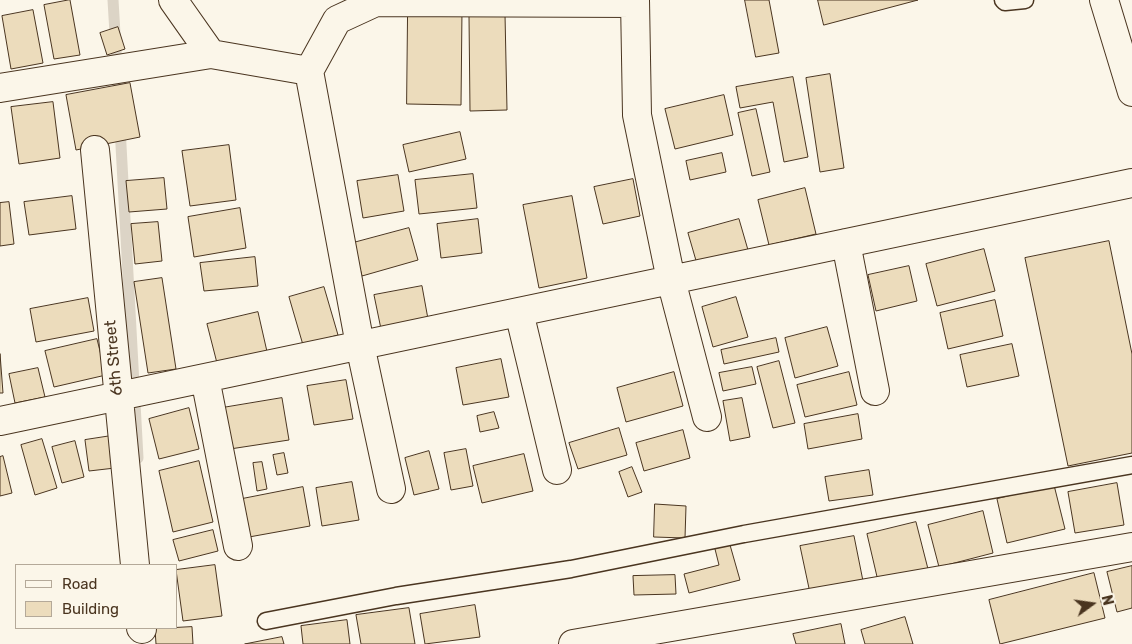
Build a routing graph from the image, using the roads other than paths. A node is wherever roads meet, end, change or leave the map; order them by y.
1 (173, 0) edge
2 (1002, 0) edge
3 (1025, 0) edge
4 (1104, 0) edge
5 (635, 1) edge
6 (211, 54) junction
7 (309, 71) junction
8 (0, 88) edge
9 (1132, 92) edge
10 (95, 150) dead end
11 (1132, 183) edge
12 (846, 243) junction
13 (671, 280) junction
14 (519, 312) junction
15 (360, 345) junction
16 (205, 378) junction
17 (875, 391) dead end
18 (118, 396) junction
19 (707, 416) dead end
20 (0, 421) edge
21 (1132, 465) edge
22 (557, 470) dead end
23 (391, 489) dead end
24 (238, 546) dead end
25 (1132, 546) edge
26 (135, 564) edge
27 (266, 621) dead end
28 (573, 644) edge

1 - 6 street
2 - 3 lane
4 - 9 street
5 - 7 street
5 - 13 street
6 - 7 street
6 - 8 street
7 - 15 street
10 - 18 street, 6th Street
11 - 12 street
12 - 13 street
12 - 17 street
13 - 14 street
13 - 19 street
14 - 15 street
14 - 22 street
15 - 16 street
15 - 23 street
16 - 18 street
16 - 24 street
18 - 20 street
18 - 26 street, 6th Street
21 - 27 lane
25 - 28 street

